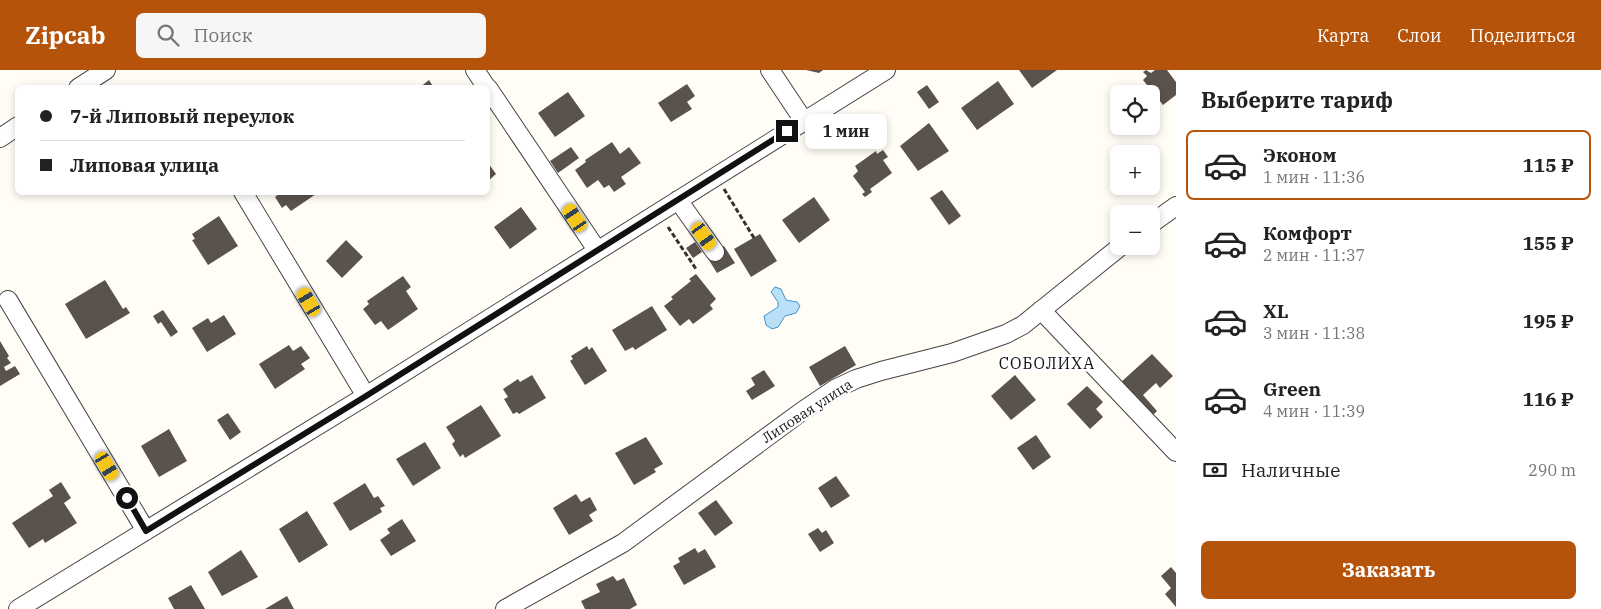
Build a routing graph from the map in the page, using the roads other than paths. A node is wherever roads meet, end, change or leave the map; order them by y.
1 (106, 70) edge
2 (475, 70) edge
3 (770, 70) edge
4 (886, 70) edge
5 (83, 85) edge
6 (485, 85) edge
7 (490, 92) edge
8 (804, 121) junction
9 (15, 128) edge
10 (0, 138) edge
11 (245, 195) edge
12 (678, 200) junction
13 (1176, 206) edge
14 (1160, 218) edge
15 (597, 250) junction
16 (715, 252) dead end
17 (1110, 255) edge
18 (8, 300) dead end
19 (1041, 310) junction
20 (366, 396) junction
21 (1176, 452) edge
22 (146, 531) junction
23 (18, 609) edge
24 (505, 609) edge

1 - 5 street
2 - 6 street
3 - 8 street
4 - 8 street
7 - 15 street
8 - 12 street
9 - 10 street
11 - 20 street
12 - 15 street
12 - 16 street
13 - 14 street
15 - 20 street
17 - 19 street, Липовая улица
18 - 22 street
19 - 21 street
19 - 24 street, Липовая улица
20 - 22 street
22 - 23 street

